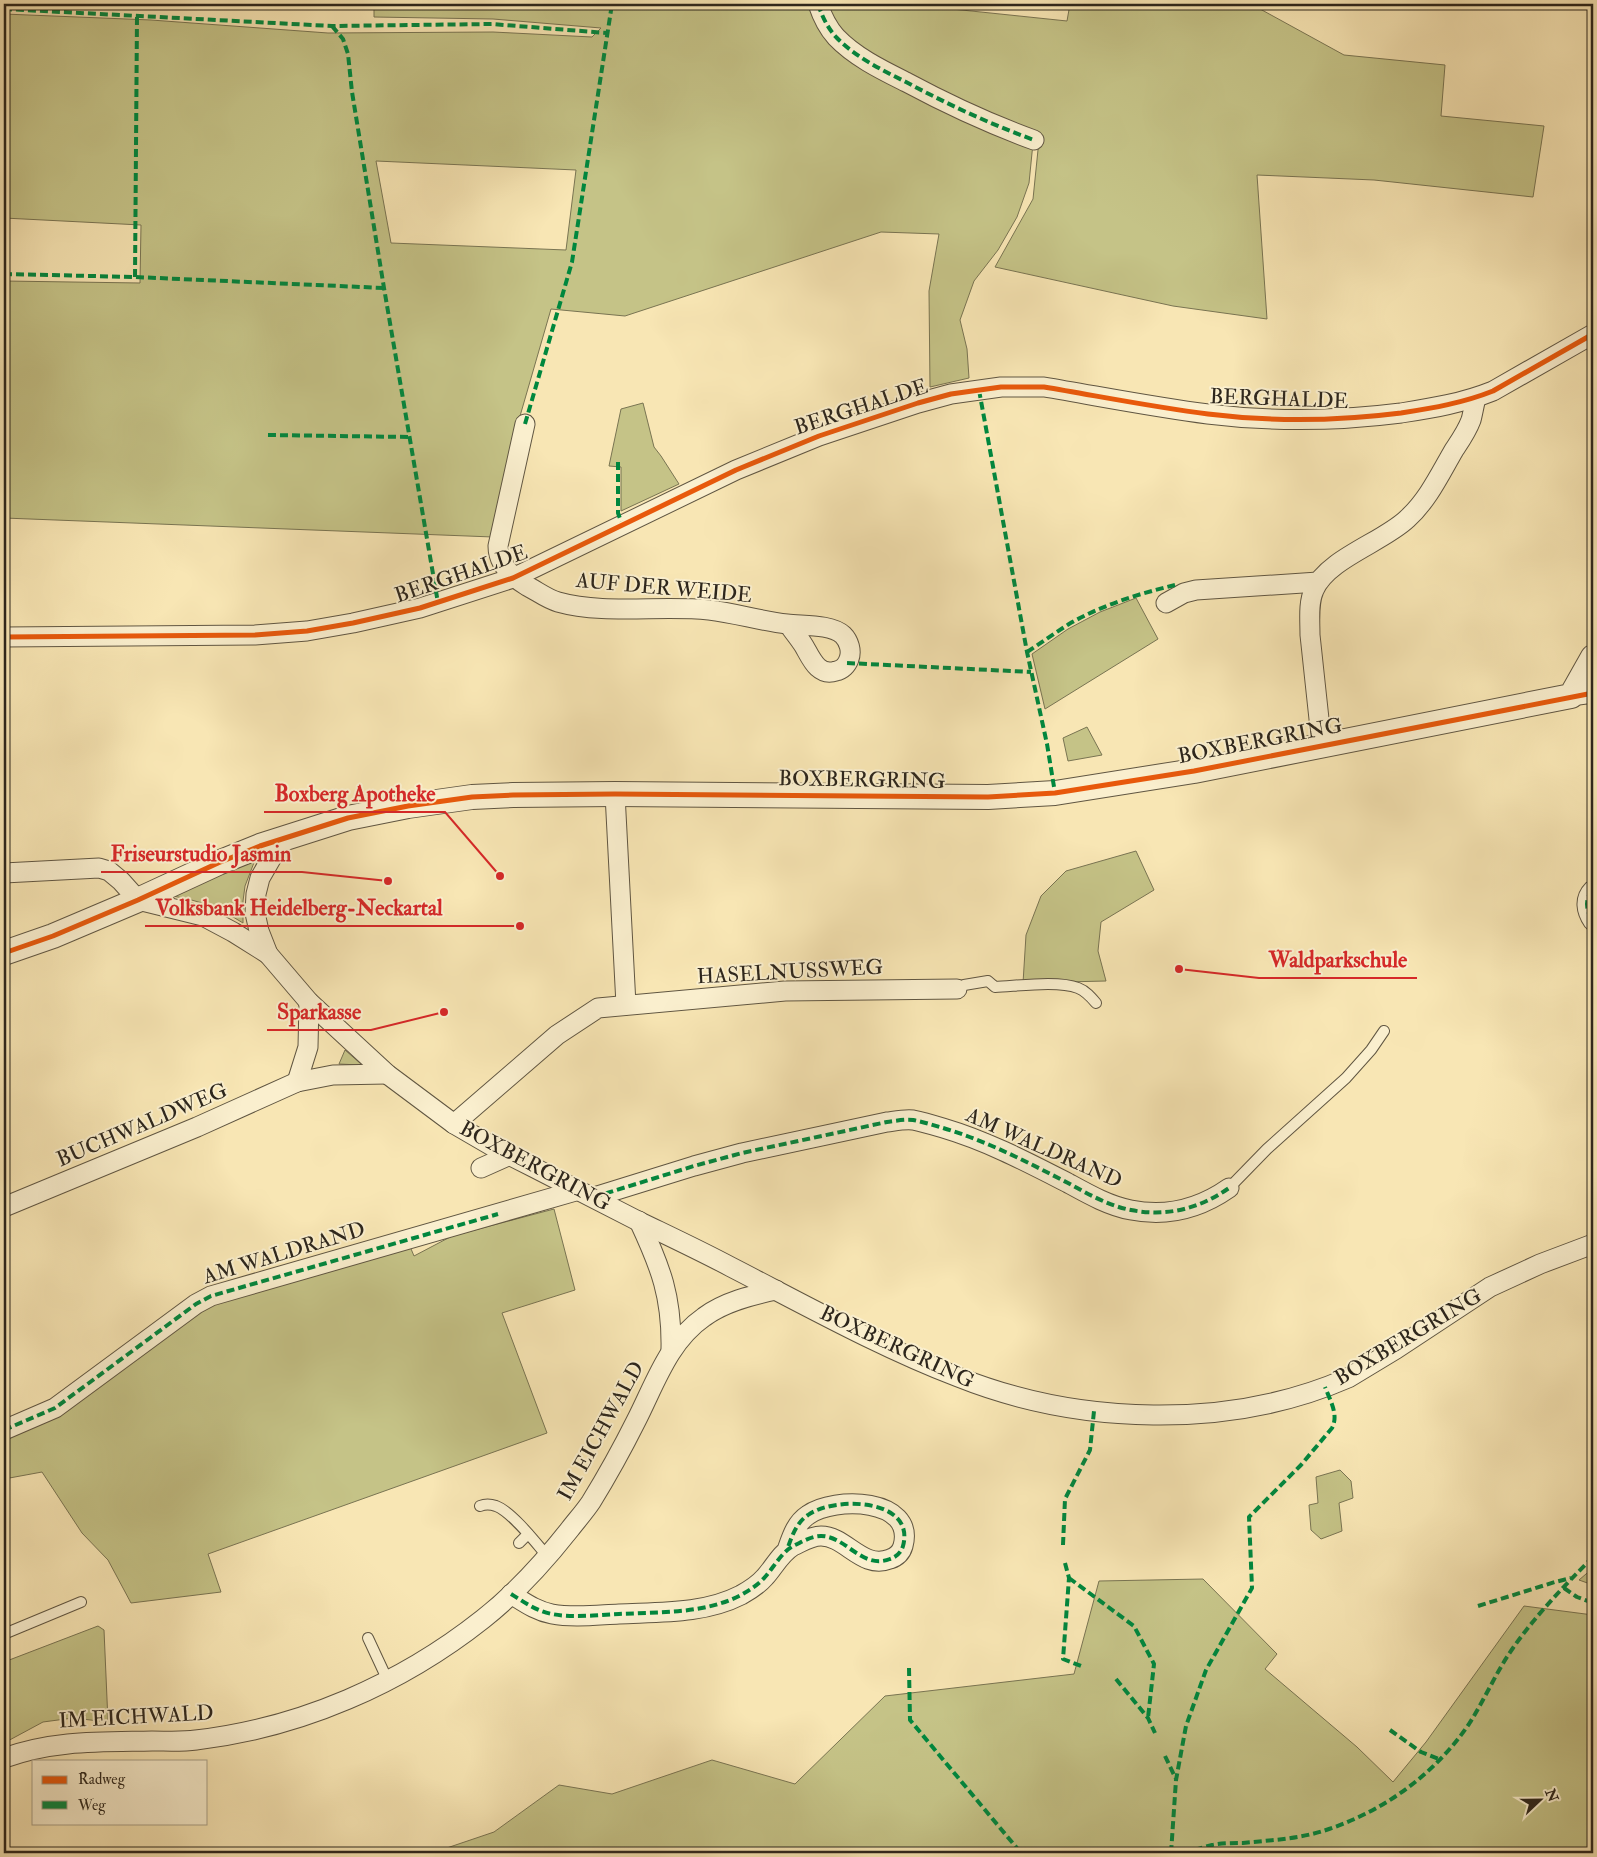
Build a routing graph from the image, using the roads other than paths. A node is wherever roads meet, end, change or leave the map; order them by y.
1 (818, 4) edge
2 (1034, 140) dead end
3 (1593, 334) edge
4 (1476, 398) junction
5 (525, 424) dead end
6 (513, 578) junction
7 (1318, 582) junction
8 (1171, 600) dead end
9 (788, 624) dead end
10 (4, 637) edge
11 (1593, 657) edge
12 (1582, 695) edge
13 (1322, 746) junction
14 (615, 794) junction
15 (283, 838) junction
16 (4, 872) edge
17 (1593, 890) edge
18 (138, 900) junction
19 (1593, 920) edge
20 (4, 953) edge
21 (268, 954) junction
22 (957, 989) joint
23 (309, 1002) junction
24 (1096, 1003) dead end
25 (626, 1005) junction
26 (1384, 1031) dead end
27 (387, 1074) junction
28 (296, 1082) junction
29 (454, 1124) junction
30 (510, 1155) junction
31 (481, 1168) dead end
32 (1229, 1188) joint
33 (587, 1193) junction
34 (4, 1207) edge
35 (639, 1221) junction
36 (1593, 1244) edge
37 (776, 1290) junction
38 (671, 1349) junction
39 (4, 1430) edge
40 (480, 1506) dead end
41 (528, 1534) junction
42 (519, 1543) dead end
43 (787, 1550) junction
44 (548, 1556) junction
45 (512, 1594) junction
46 (81, 1602) dead end
47 (4, 1634) edge
48 (368, 1638) dead end
49 (388, 1681) junction
50 (4, 1758) edge

1 - 2 street
3 - 4 street, BERGHALDE
4 - 6 street, BERGHALDE
4 - 7 street
5 - 6 street
6 - 9 street, AUF DER WEIDE
6 - 10 street, BERGHALDE
7 - 8 street
7 - 13 street
11 - 12 street
12 - 13 street, BOXBERGRING
13 - 14 street, BOXBERGRING
14 - 15 street, BOXBERGRING
14 - 25 street
15 - 18 street, BOXBERGRING
15 - 21 street, BOXBERGRING
16 - 18 street
17 - 19 street
18 - 20 street
18 - 21 street, BOXBERGRING
21 - 23 street, BOXBERGRING
22 - 24 lane
22 - 25 street, HASELNUSSWEG
23 - 27 street, BOXBERGRING
23 - 28 street
25 - 29 street, HASELNUSSWEG
26 - 32 lane, AM WALDRAND
27 - 28 street, BUCHWALDWEG
27 - 29 street, BOXBERGRING
28 - 34 street, BUCHWALDWEG
29 - 30 street, BOXBERGRING
30 - 31 street
30 - 33 street, BOXBERGRING
32 - 33 street, AM WALDRAND
33 - 35 street, BOXBERGRING
33 - 39 street, AM WALDRAND
35 - 37 street, BOXBERGRING
35 - 38 street, IM EICHWALD
36 - 37 street, BOXBERGRING
37 - 38 street, IM EICHWALD
38 - 44 street, IM EICHWALD
40 - 41 lane
41 - 42 lane
41 - 44 lane
43 - 43 street
43 - 45 street
44 - 45 street, IM EICHWALD
45 - 49 street, IM EICHWALD
46 - 47 lane
48 - 49 lane
49 - 50 street, IM EICHWALD

